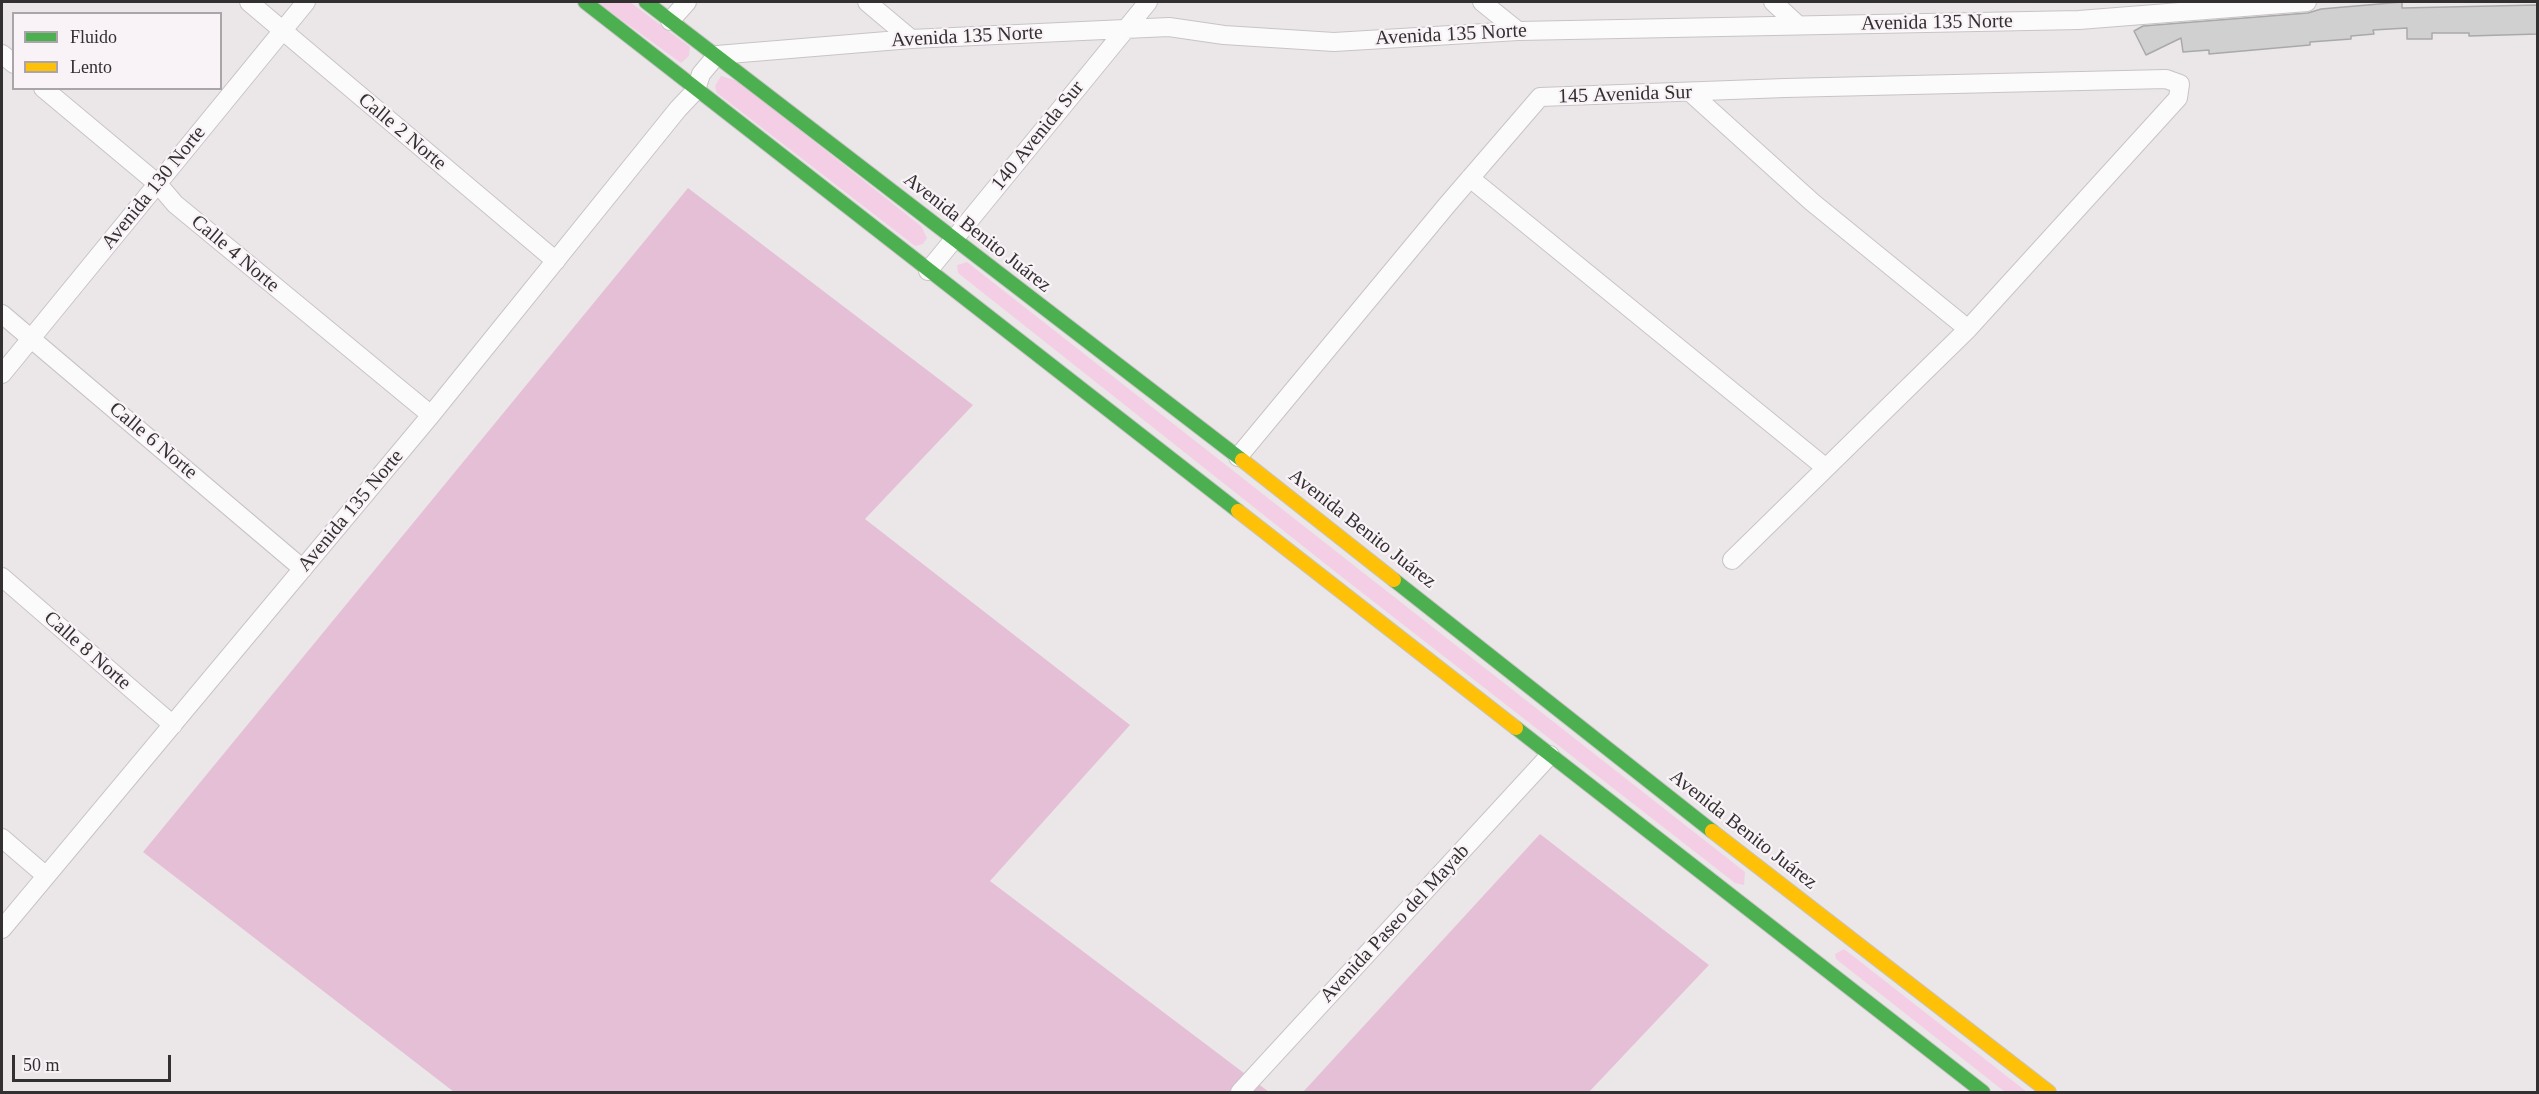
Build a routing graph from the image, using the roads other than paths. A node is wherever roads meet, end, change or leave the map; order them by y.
1 (249, 2) edge
2 (306, 2) edge
3 (585, 2) edge
4 (646, 2) edge
5 (687, 2) edge
6 (867, 2) edge
7 (1148, 2) edge
8 (1482, 2) edge
9 (1773, 2) edge
10 (2307, 2) edge
11 (2184, 6) edge
12 (670, 21) junction
13 (1798, 25) junction
14 (1125, 29) junction
15 (282, 31) junction
16 (1518, 31) junction
17 (911, 39) junction
18 (717, 55) junction
19 (45, 90) edge
20 (696, 90) junction
21 (1690, 92) junction
22 (1470, 178) junction
23 (158, 184) junction
24 (953, 240) junction
25 (556, 261) junction
26 (928, 271) junction
27 (2, 314) edge
28 (1968, 329) junction
29 (32, 338) junction
30 (2, 374) edge
31 (431, 415) junction
32 (1238, 456) junction
33 (1826, 468) junction
34 (1732, 560) dead end
35 (303, 569) junction
36 (2, 577) edge
37 (173, 725) junction
38 (1550, 755) junction
39 (2, 837) edge
40 (45, 875) junction
41 (2, 929) edge
42 (1240, 1092) edge
43 (1983, 1092) edge
44 (2049, 1092) edge

1 - 15 street, Calle 2 Norte
2 - 15 street, Avenida 130 Norte
3 - 20 main road
4 - 12 main road, Avenida Benito Juárez
5 - 12 street
6 - 17 street
7 - 14 street, 140 Avenida Sur
8 - 16 street
9 - 13 street
10 - 11 street, Avenida 135 Norte
11 - 13 street, Avenida 135 Norte
12 - 18 main road, Avenida Benito Juárez
13 - 16 street, Avenida 135 Norte
14 - 16 street, Avenida 135 Norte
14 - 17 street, Avenida 135 Norte
14 - 24 street, 140 Avenida Sur
15 - 23 street, Avenida 130 Norte
15 - 25 street, Calle 2 Norte
17 - 18 street, Avenida 135 Norte
18 - 20 street, Avenida 135 Norte
18 - 24 main road, Avenida Benito Juárez
19 - 23 street, Calle 4 Norte
20 - 25 street, Avenida 135 Norte
20 - 26 main road
21 - 22 street, 145 Avenida Sur
21 - 28 street
21 - 28 street, 145 Avenida Sur
22 - 32 street, 145 Avenida Sur
22 - 33 street
23 - 29 street, Avenida 130 Norte
23 - 31 street, Calle 4 Norte
24 - 26 street, 140 Avenida Sur
24 - 32 main road, Avenida Benito Juárez
25 - 31 street, Avenida 135 Norte
26 - 38 main road
27 - 29 street, Calle 6 Norte
28 - 33 street
29 - 30 street, Avenida 130 Norte
29 - 35 street, Calle 6 Norte
31 - 35 street, Avenida 135 Norte
32 - 44 main road, Avenida Benito Juárez
33 - 34 street
35 - 37 street, Avenida 135 Norte
36 - 37 street, Calle 8 Norte
37 - 40 street, Avenida 135 Norte
38 - 42 street, Avenida Paseo del Mayab
38 - 43 main road
39 - 40 street
40 - 41 street, Avenida 135 Norte

